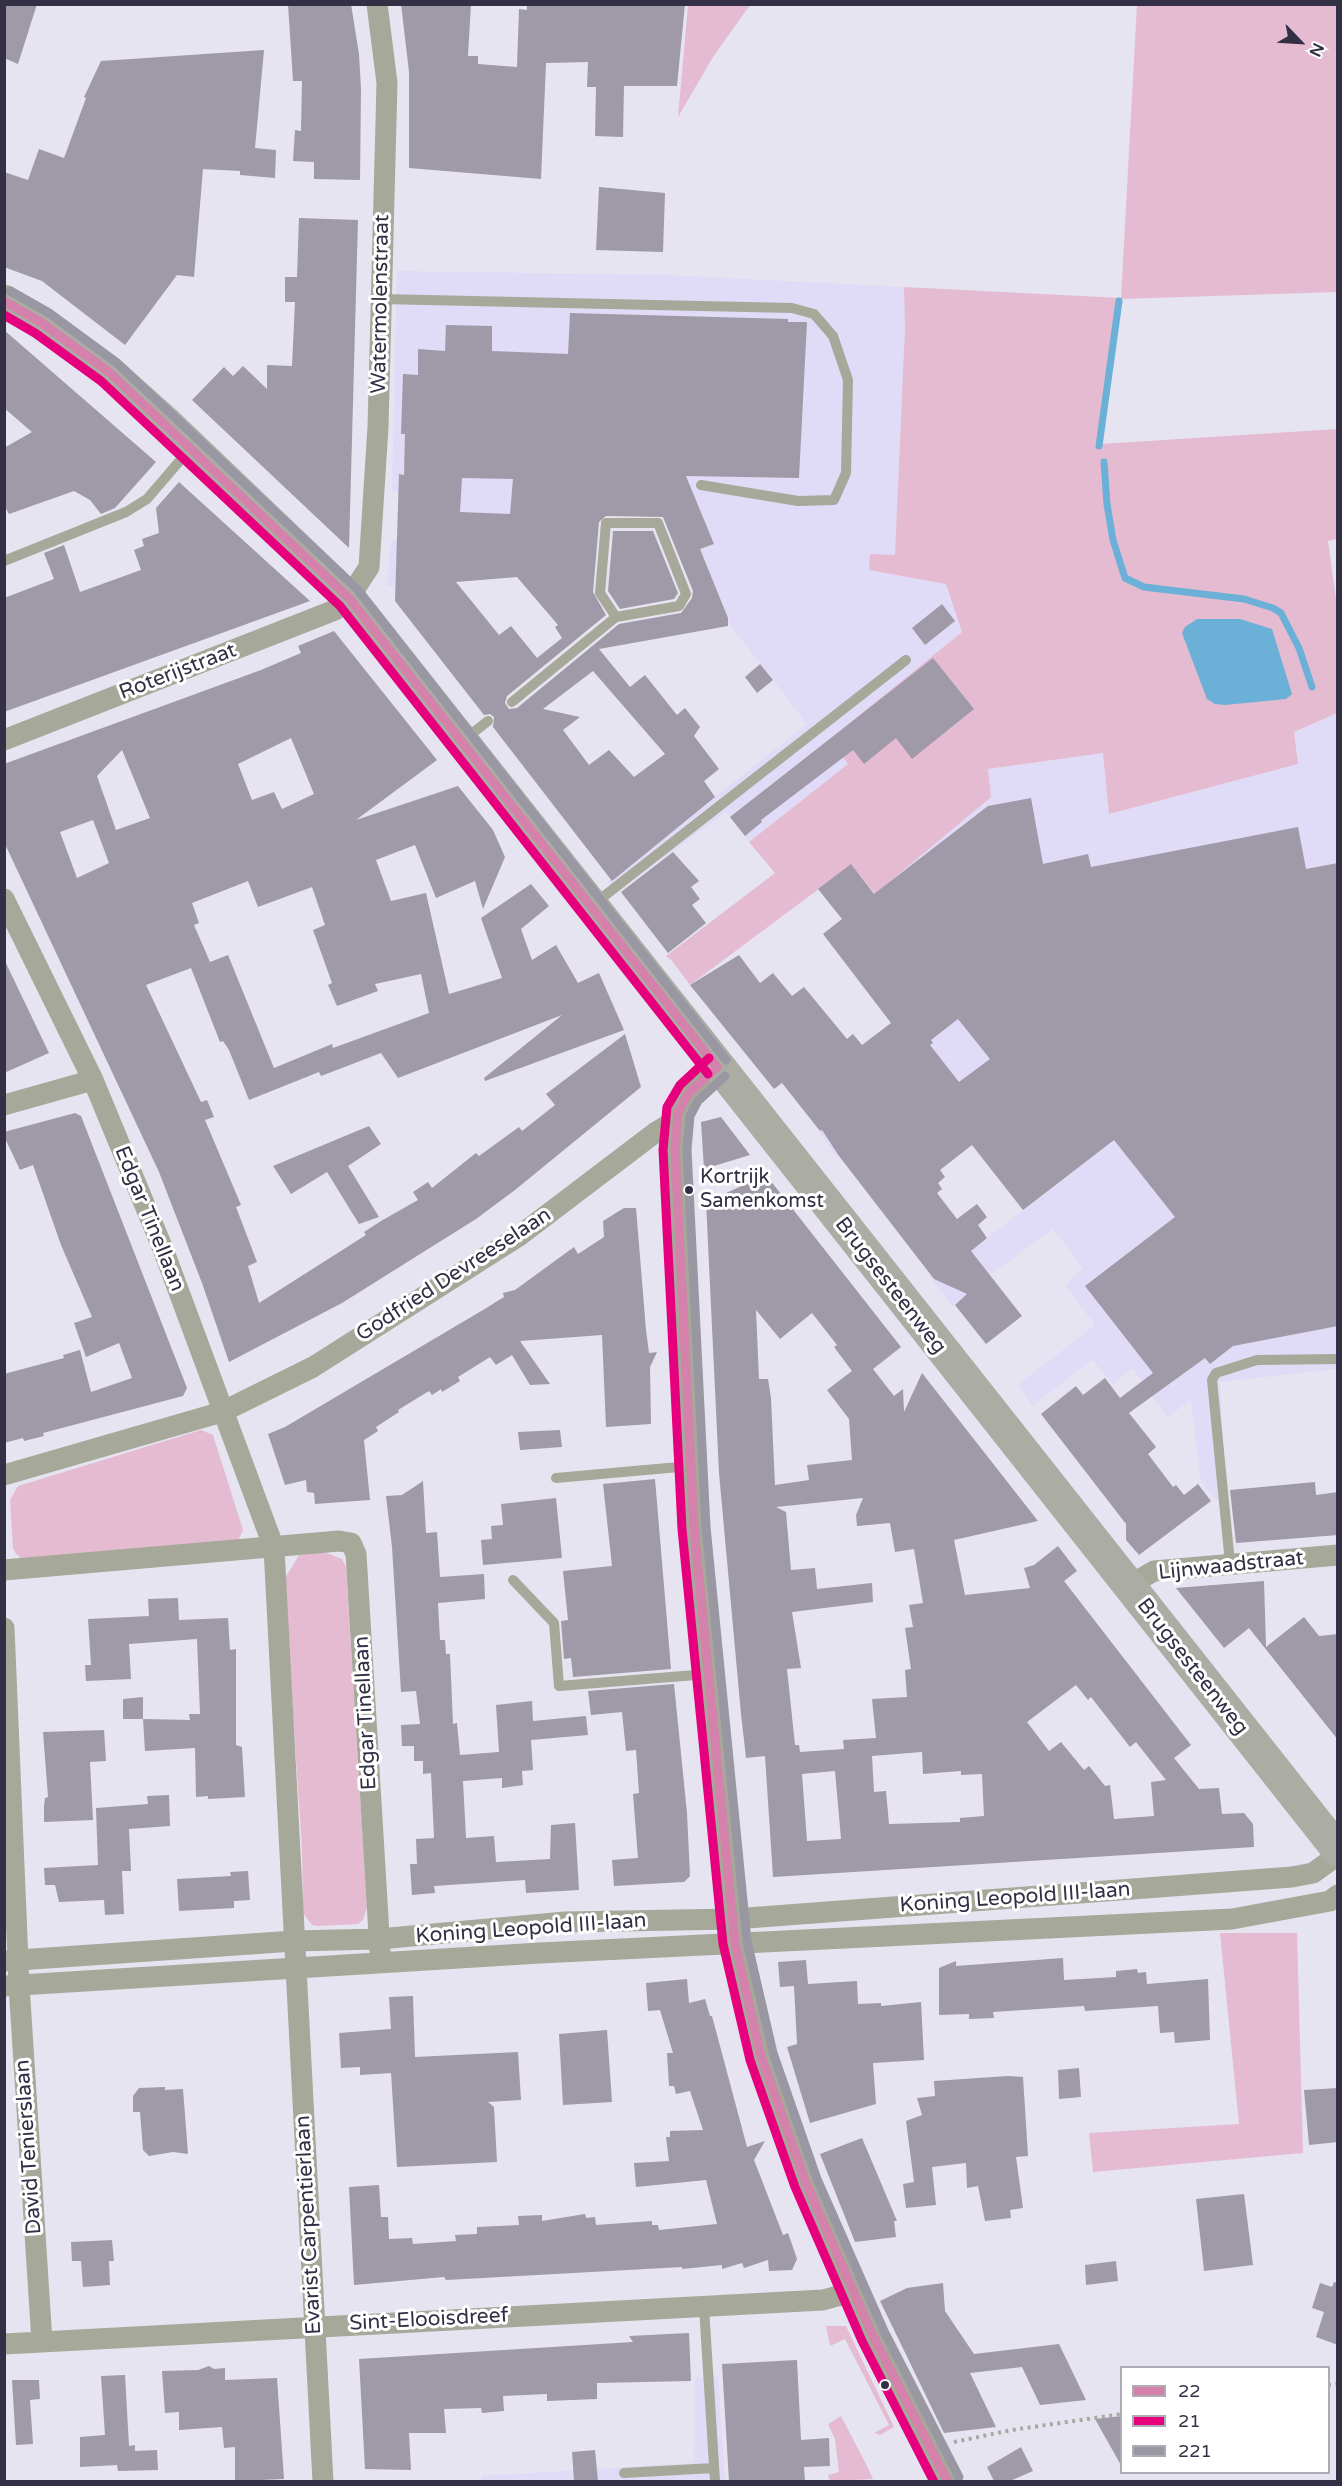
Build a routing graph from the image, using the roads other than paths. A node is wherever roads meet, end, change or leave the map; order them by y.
1 (377, 4) edge
2 (380, 299) junction
3 (4, 301) edge
4 (191, 447) junction
5 (701, 485) dead end
6 (4, 561) edge
7 (349, 598) junction
8 (616, 617) junction
9 (906, 660) dead end
10 (512, 702) dead end
11 (488, 721) dead end
12 (4, 740) edge
13 (462, 741) junction
14 (5, 902) edge
15 (591, 906) junction
16 (717, 1067) junction
17 (93, 1080) junction
18 (4, 1105) edge
19 (675, 1121) junction
20 (1338, 1359) edge
21 (222, 1412) junction
22 (690, 1466) junction
23 (4, 1475) edge
24 (556, 1478) dead end
25 (274, 1548) junction
26 (1338, 1556) edge
27 (1230, 1563) junction
28 (4, 1570) edge
29 (513, 1580) dead end
30 (1128, 1586) junction
31 (4, 1628) edge
32 (708, 1674) junction
33 (1338, 1850) edge
34 (1338, 1855) edge
35 (1338, 1895) edge
36 (735, 1931) junction
37 (379, 1939) junction
38 (294, 1941) junction
39 (11, 1961) edge
40 (381, 1963) junction
41 (295, 1968) junction
42 (12, 1985) edge
43 (852, 2292) junction
44 (704, 2307) junction
45 (315, 2327) junction
46 (42, 2342) junction
47 (4, 2344) edge
48 (714, 2468) junction
49 (624, 2473) dead end
50 (322, 2481) edge
51 (715, 2481) edge
52 (948, 2481) edge

1 - 2 street, Watermolenstraat
2 - 5 lane
2 - 7 street, Watermolenstraat
3 - 4 main road, Brugsesteenweg
4 - 6 lane
4 - 7 main road, Brugsesteenweg
7 - 12 street, Roterijstraat
7 - 13 main road, Brugsesteenweg
8 - 8 lane
8 - 10 lane
9 - 15 lane
11 - 13 lane
13 - 15 main road, Brugsesteenweg
14 - 17 street, Edgar Tinellaan
15 - 16 main road, Brugsesteenweg
16 - 19 street
16 - 30 main road, Brugsesteenweg
17 - 18 street
17 - 21 street, Edgar Tinellaan
19 - 21 street, Godfried Devreeselaan
19 - 22 street
20 - 27 lane
21 - 23 street, Godfried Devreeselaan
21 - 25 street, Edgar Tinellaan
22 - 24 lane
22 - 32 street
25 - 28 street
25 - 37 street, Edgar Tinellaan
25 - 38 street, Edgar Tinellaan
26 - 27 street, Lijnwaadstraat
27 - 30 street, Lijnwaadstraat
29 - 32 lane
30 - 33 main road, Brugsesteenweg
31 - 39 street, David Tenierslaan
32 - 36 street
34 - 36 street, Koning Leopold III-laan
35 - 36 street, Koning Leopold III-laan
36 - 37 street, Koning Leopold III-laan
36 - 40 street, Koning Leopold III-laan
36 - 43 street
37 - 38 street, Koning Leopold III-laan
37 - 40 street, Edgar Tinellaan
38 - 39 street, Koning Leopold III-laan
38 - 41 street, Edgar Tinellaan
39 - 42 street, David Tenierslaan
40 - 41 street, Koning Leopold III-laan
41 - 42 street, Koning Leopold III-laan
41 - 45 street, Evarist Carpentierlaan
42 - 46 street, David Tenierslaan
43 - 44 street, Sint-Elooisdreef
43 - 52 street
44 - 45 street, Sint-Elooisdreef
44 - 48 lane
45 - 46 street, Sint-Elooisdreef
45 - 50 street, Evarist Carpentierlaan
46 - 47 street, Sint-Elooisdreef
48 - 49 lane
48 - 51 lane

